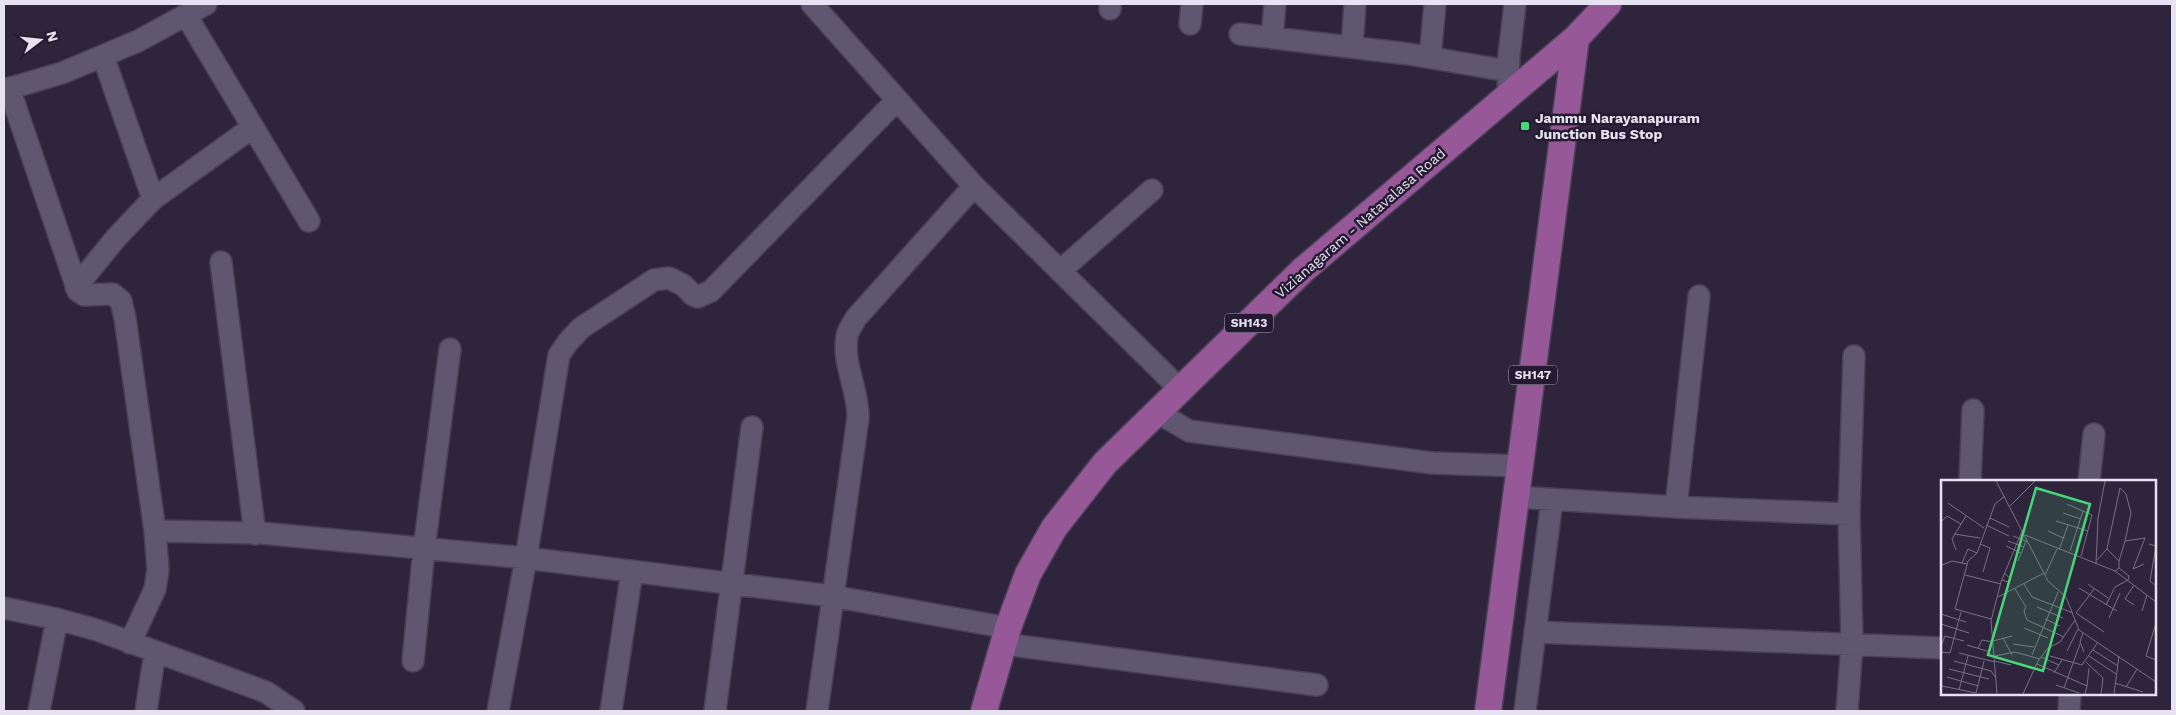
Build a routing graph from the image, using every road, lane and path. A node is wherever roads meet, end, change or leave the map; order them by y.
1 (206, 4) edge
2 (812, 4) edge
3 (1274, 4) edge
4 (1355, 4) edge
5 (1435, 4) edge
6 (1515, 4) edge
7 (1608, 4) edge
8 (176, 14) edge
9 (1240, 34) dead end
10 (1272, 38) junction
11 (1576, 38) junction
12 (1352, 47) junction
13 (103, 56) junction
14 (1430, 57) junction
15 (1508, 71) junction
16 (6, 89) edge
17 (1507, 96) junction
18 (896, 100) junction
19 (253, 127) junction
20 (974, 186) junction
21 (1152, 190) dead end
22 (153, 199) junction
23 (308, 220) dead end
24 (221, 262) dead end
25 (1060, 271) junction
26 (76, 287) junction
27 (1699, 296) dead end
28 (450, 349) dead end
29 (1854, 356) dead end
30 (1180, 389) junction
31 (1973, 410) dead end
32 (1157, 412) junction
33 (752, 427) dead end
34 (2094, 434) dead end
35 (1521, 466) junction
36 (1970, 480) edge
37 (2089, 480) edge
38 (1515, 498) junction
39 (1552, 500) junction
40 (1676, 508) junction
41 (1849, 514) junction
42 (156, 531) junction
43 (255, 534) junction
44 (424, 549) junction
45 (526, 558) junction
46 (632, 572) junction
47 (731, 584) junction
48 (832, 596) junction
49 (4, 608) edge
50 (56, 619) junction
51 (1535, 632) junction
52 (1006, 636) junction
53 (130, 643) junction
54 (1852, 644) junction
55 (1941, 648) edge
56 (155, 652) junction
57 (413, 661) dead end
58 (1317, 685) dead end
59 (2070, 695) edge
60 (39, 711) edge
61 (146, 711) edge
62 (294, 711) edge
63 (498, 711) edge
64 (611, 711) edge
65 (715, 711) edge
66 (817, 711) edge
67 (984, 711) edge
68 (1488, 711) edge
69 (1525, 711) edge
70 (1847, 711) edge
71 (2069, 711) edge

1 - 8 street
2 - 18 street
3 - 10 street
4 - 12 street
5 - 14 street
6 - 15 street
7 - 11 main road, Vizianagaram - Natavalasa Road / SH143
8 - 13 street
8 - 19 street
9 - 10 street
10 - 12 street
11 - 17 main road, Vizianagaram - Natavalasa Road / SH143
11 - 35 main road, SH147
12 - 14 street
13 - 16 street
13 - 22 street
14 - 15 street
15 - 17 street
16 - 26 street
17 - 30 main road, Vizianagaram - Natavalasa Road / SH143
18 - 20 street
18 - 45 street
19 - 22 street
19 - 23 street
20 - 25 street
20 - 48 street
21 - 25 street
22 - 26 street
24 - 43 street
25 - 30 street
26 - 42 street
27 - 40 street
28 - 44 street
29 - 41 street
30 - 32 main road, Vizianagaram - Natavalasa Road / SH143
31 - 36 street
32 - 35 street
32 - 52 main road, Vizianagaram - Natavalasa Road / SH143
33 - 47 street
34 - 37 street
35 - 38 main road, SH147
38 - 39 street
38 - 68 main road, SH147
39 - 40 street
39 - 51 street
40 - 41 street
41 - 54 street
42 - 43 street
42 - 53 street
43 - 44 street
44 - 45 street
44 - 57 street
45 - 46 street
45 - 63 street
46 - 47 street
46 - 64 street
47 - 48 street
47 - 65 street
48 - 52 street
48 - 66 street
49 - 50 street
50 - 53 street
50 - 60 street
51 - 54 street
51 - 69 street
52 - 58 street
52 - 67 main road, Vizianagaram - Natavalasa Road / SH143
53 - 56 street
54 - 55 street
54 - 70 street
56 - 61 street
56 - 62 street
59 - 71 street

